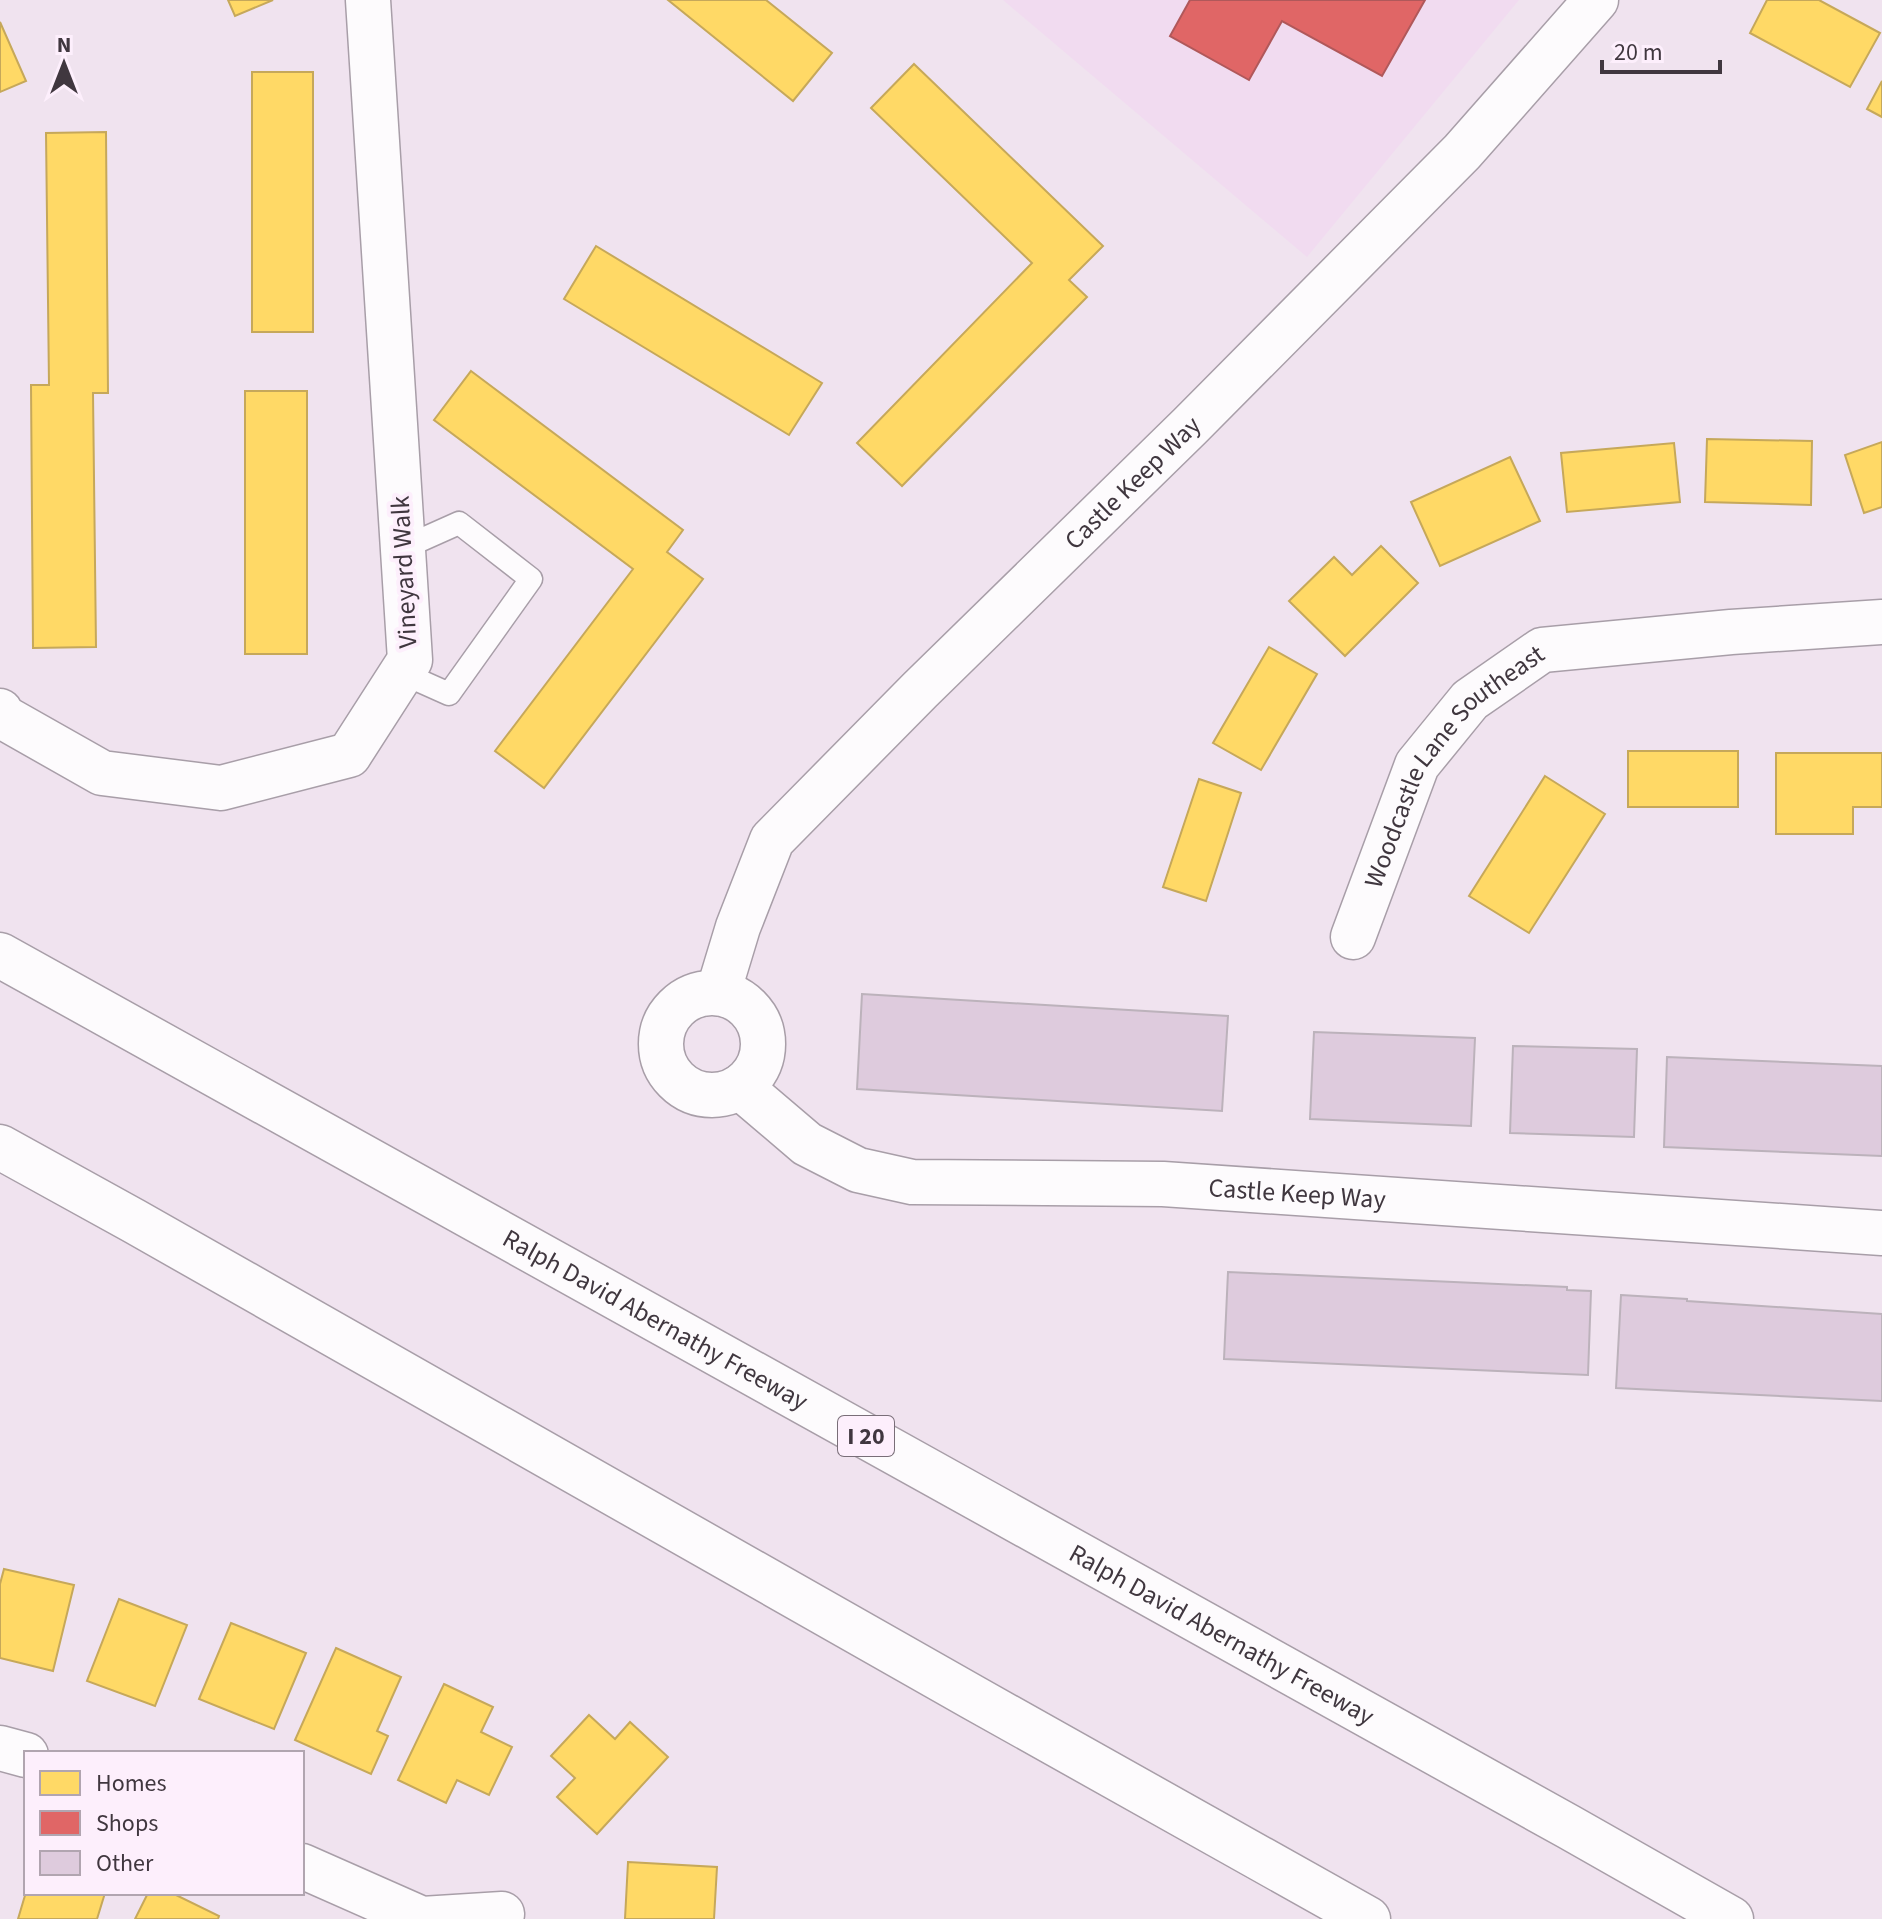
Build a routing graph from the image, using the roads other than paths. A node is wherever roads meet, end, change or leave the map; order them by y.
1 (368, 0) edge
2 (1596, 0) edge
3 (403, 548) junction
4 (1882, 622) edge
5 (402, 673) junction
6 (0, 711) edge
7 (1353, 937) dead end
8 (0, 955) edge
9 (718, 993) junction
10 (740, 1087) junction
11 (0, 1147) edge
12 (1882, 1233) edge
13 (0, 1748) edge
14 (24, 1754) edge
15 (304, 1867) edge
16 (502, 1914) dead end
17 (1368, 1919) edge
18 (1731, 1919) edge

1 - 3 main road, Vineyard Walk
2 - 9 main road, Castle Keep Way
3 - 5 main road, Vineyard Walk
3 - 5 lane
4 - 7 main road, Woodcastle Lane Southeast
5 - 6 main road, Vineyard Walk
8 - 18 main road, Ralph David Abernathy Freeway / I 20
9 - 10 main road
9 - 10 main road
10 - 12 main road, Castle Keep Way
11 - 17 main road
13 - 14 main road
15 - 16 main road

